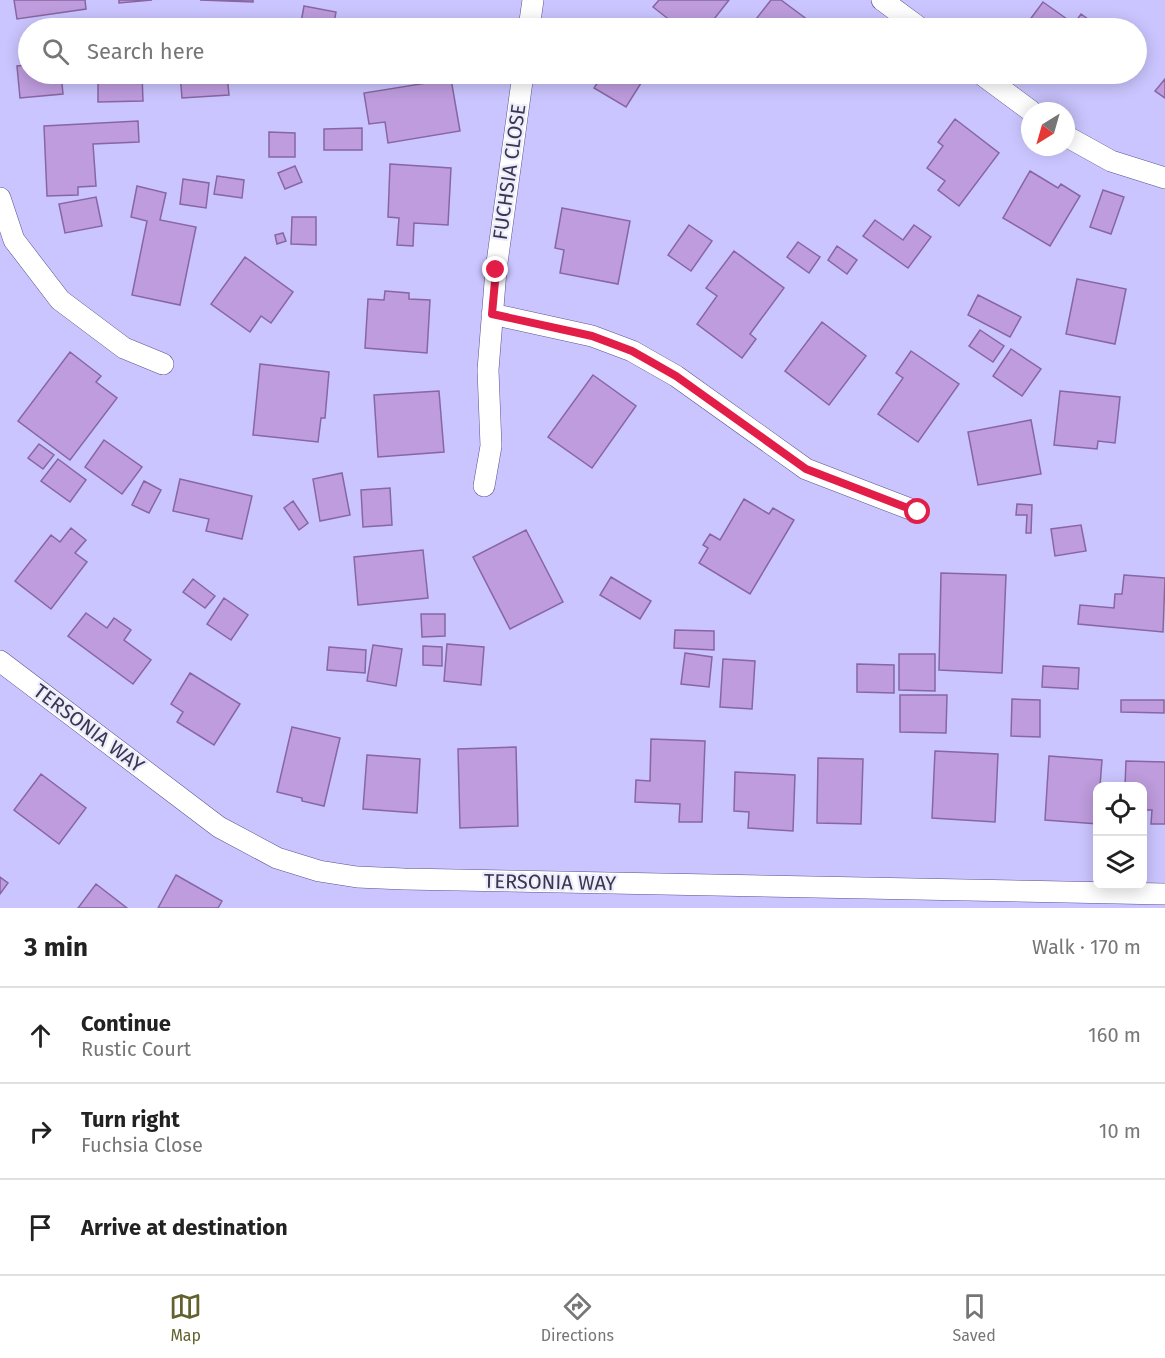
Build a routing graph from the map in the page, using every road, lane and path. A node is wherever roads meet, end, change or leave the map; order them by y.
1 (532, 0) edge
2 (882, 0) edge
3 (530, 18) edge
4 (906, 18) edge
5 (522, 84) edge
6 (995, 84) edge
7 (1021, 104) edge
8 (1075, 141) edge
9 (1165, 178) edge
10 (0, 198) edge
11 (492, 314) junction
12 (163, 364) dead end
13 (483, 486) dead end
14 (918, 512) dead end
15 (0, 661) edge
16 (1165, 894) edge
17 (1034, 900) edge

1 - 3 street
2 - 4 street
5 - 11 street, FUCHSIA CLOSE
6 - 7 street
8 - 9 street
10 - 12 street
11 - 13 street, FUCHSIA CLOSE
11 - 14 street
15 - 17 street, TERSONIA WAY
16 - 17 street, TERSONIA WAY

